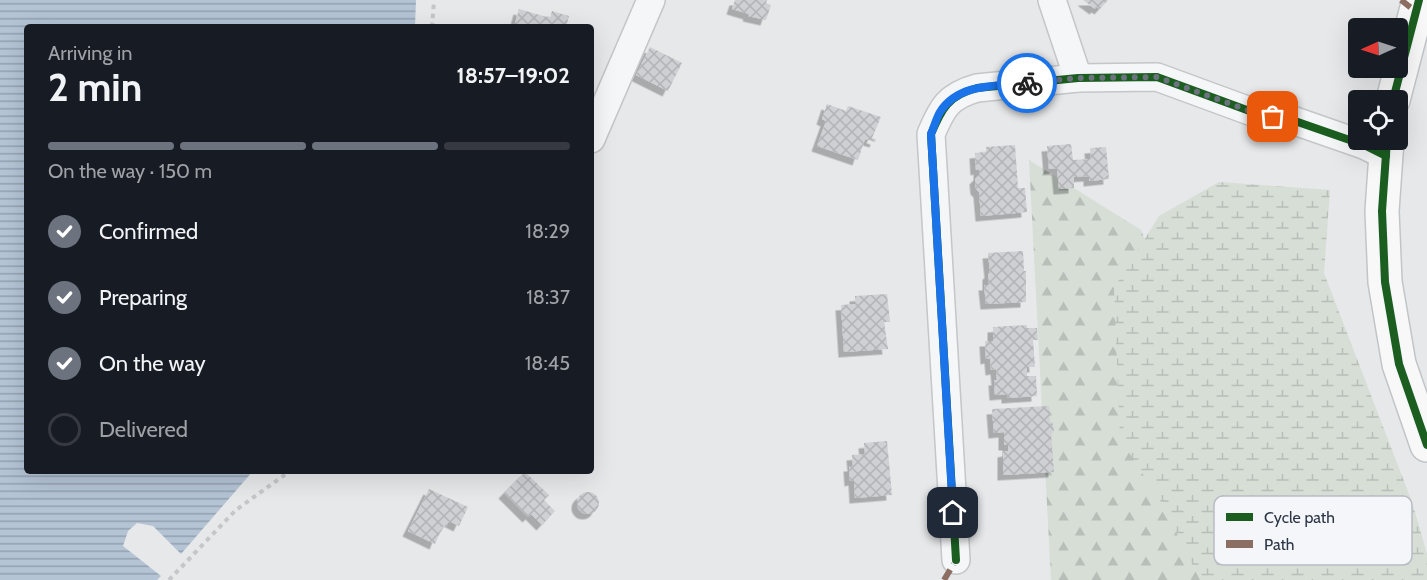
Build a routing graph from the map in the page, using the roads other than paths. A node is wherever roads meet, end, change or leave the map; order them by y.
1 (651, 0) edge
2 (1052, 0) edge
3 (1419, 0) edge
4 (1418, 42) edge
5 (1078, 78) junction
6 (1397, 90) edge
7 (594, 132) edge
8 (1348, 139) edge
9 (1387, 150) edge
10 (1427, 445) edge
11 (956, 560) dead end

1 - 7 street
2 - 5 street
3 - 4 main road
4 - 6 main road
5 - 8 street
5 - 11 street
9 - 10 main road

